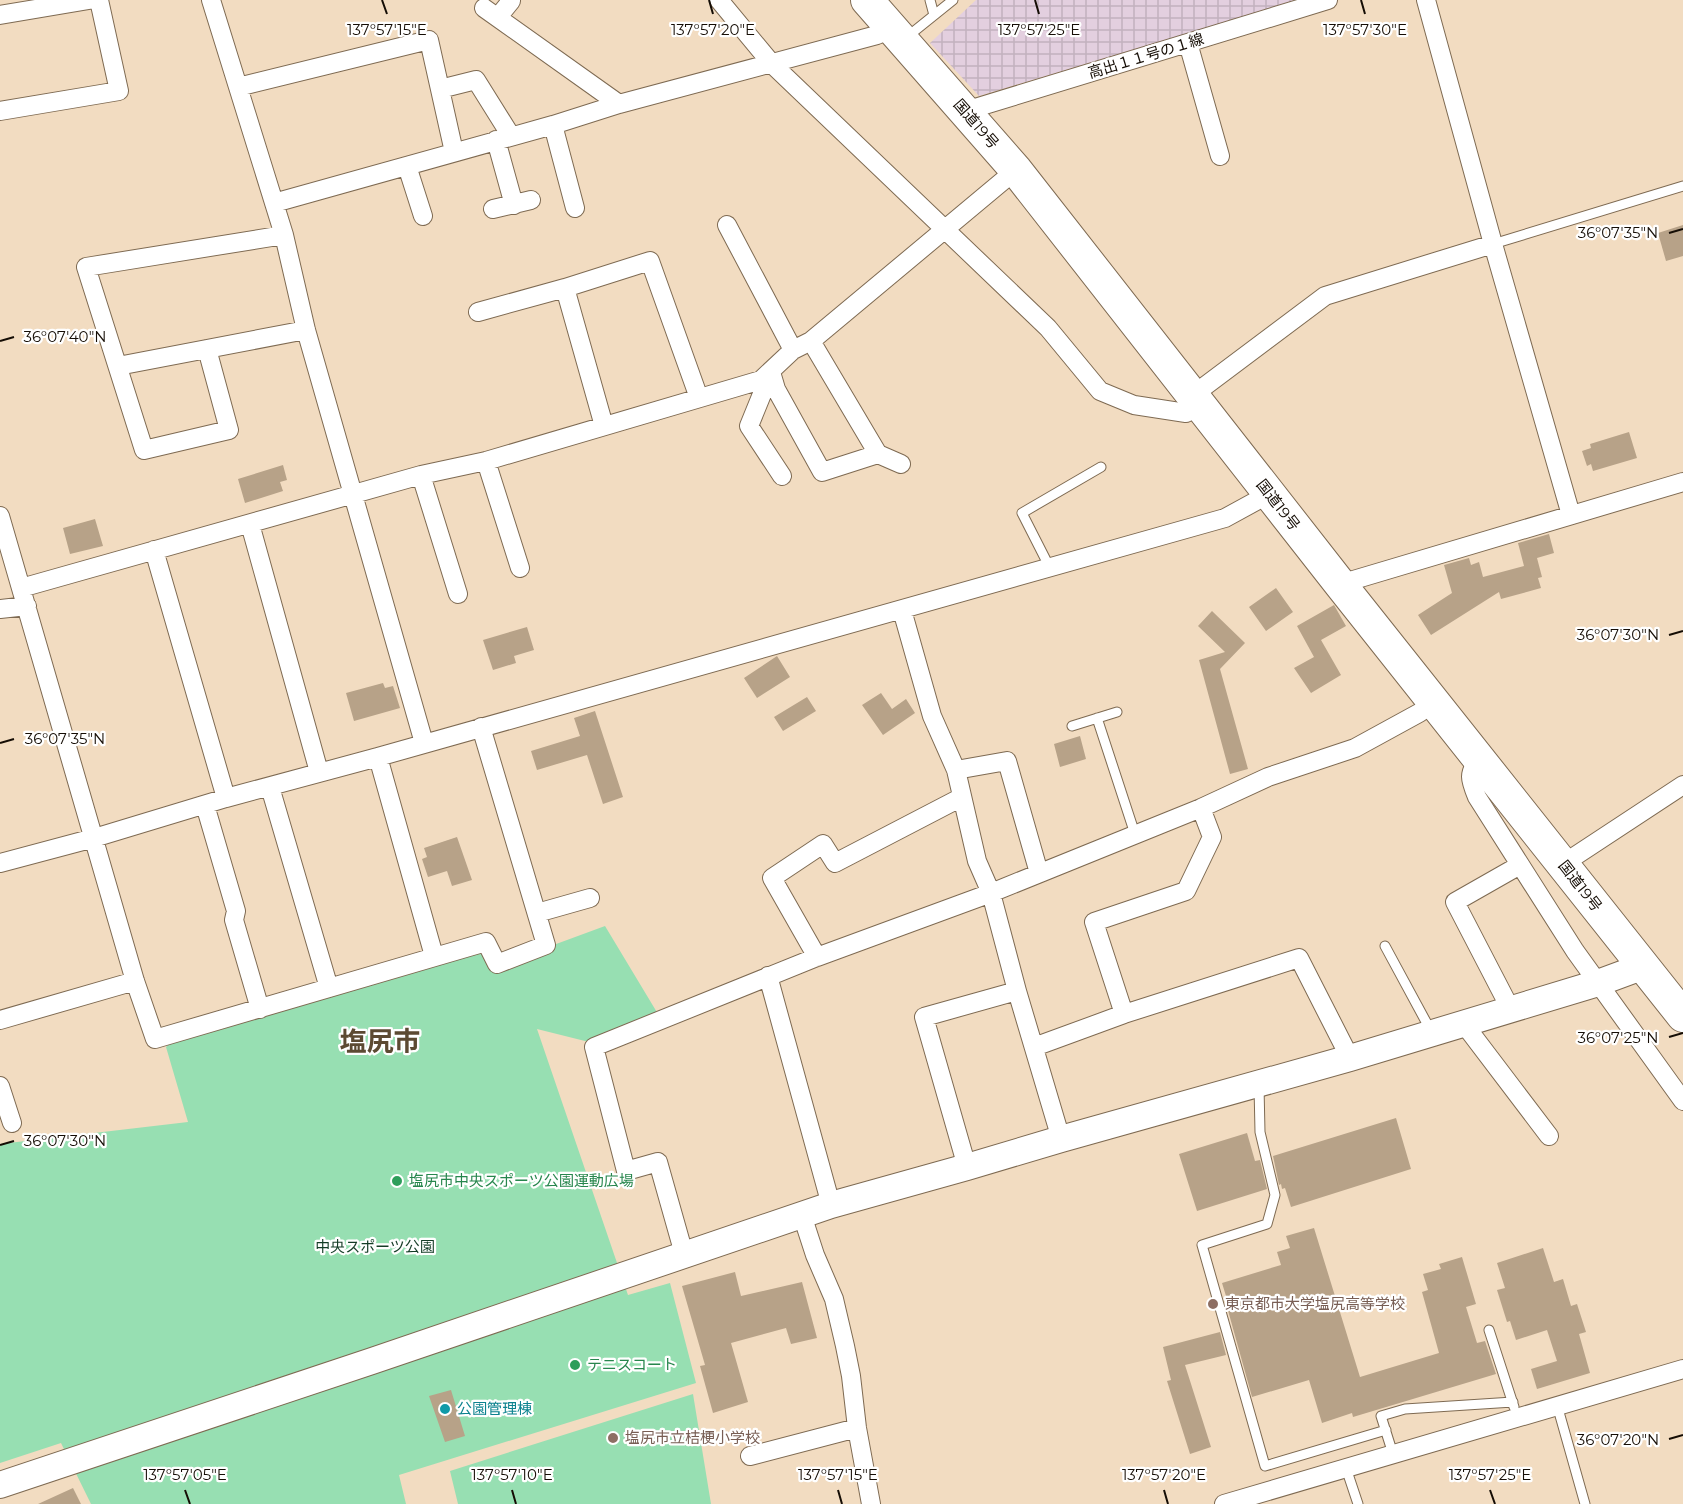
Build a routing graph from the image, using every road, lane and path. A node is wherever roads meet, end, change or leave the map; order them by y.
1 (89, 0) edge
2 (99, 0) edge
3 (211, 0) edge
4 (719, 0) edge
5 (867, 0) edge
6 (930, 0) edge
7 (953, 0) edge
8 (1328, 0) edge
9 (1426, 0) edge
10 (511, 1) edge
11 (0, 15) edge
12 (934, 15) junction
13 (897, 34) junction
14 (1188, 43) junction
15 (772, 64) junction
16 (238, 87) junction
17 (440, 89) junction
18 (619, 104) junction
19 (0, 111) edge
20 (965, 111) junction
21 (553, 125) junction
22 (504, 138) junction
23 (454, 152) junction
24 (1220, 156) dead end
25 (407, 166) junction
26 (1016, 170) junction
27 (1683, 186) edge
28 (274, 203) junction
29 (575, 208) dead end
30 (493, 209) dead end
31 (423, 216) dead end
32 (727, 225) dead end
33 (946, 230) junction
34 (284, 235) junction
35 (1493, 244) junction
36 (565, 288) junction
37 (478, 312) dead end
38 (306, 330) junction
39 (811, 341) junction
40 (207, 349) junction
41 (793, 350) junction
42 (118, 366) junction
43 (771, 372) junction
44 (699, 398) junction
45 (1197, 400) junction
46 (604, 426) junction
47 (878, 454) junction
48 (486, 461) junction
49 (901, 464) dead end
50 (1101, 467) dead end
51 (420, 475) junction
52 (782, 476) dead end
53 (1683, 483) edge
54 (354, 494) junction
55 (1269, 494) junction
56 (1572, 515) junction
57 (0, 516) edge
58 (250, 524) junction
59 (154, 550) junction
60 (8, 567) edge
61 (520, 568) dead end
62 (1050, 568) junction
63 (1340, 584) junction
64 (21, 588) junction
65 (458, 594) dead end
66 (27, 606) junction
67 (0, 609) edge
68 (902, 610) junction
69 (1435, 702) junction
70 (1117, 712) dead end
71 (1097, 718) junction
72 (1072, 726) dead end
73 (481, 727) junction
74 (424, 743) junction
75 (378, 757) junction
76 (1480, 759) junction
77 (956, 770) junction
78 (319, 772) junction
79 (1683, 785) edge
80 (270, 787) junction
81 (962, 797) junction
82 (226, 798) junction
83 (206, 805) junction
84 (1201, 808) junction
85 (1135, 834) junction
86 (94, 838) junction
87 (0, 863) edge
88 (1563, 864) junction
89 (1520, 866) junction
90 (1039, 873) junction
91 (991, 893) junction
92 (590, 898) dead end
93 (537, 913) junction
94 (1385, 946) dead end
95 (434, 956) junction
96 (817, 957) junction
97 (1644, 966) junction
98 (768, 976) junction
99 (135, 981) junction
100 (1598, 983) junction
101 (329, 988) junction
102 (1017, 992) junction
103 (260, 1009) junction
104 (1511, 1010) junction
105 (1124, 1014) junction
106 (1683, 1016) edge
107 (0, 1020) edge
108 (1464, 1024) junction
109 (1433, 1033) junction
110 (1034, 1047) junction
111 (1350, 1058) junction
112 (1259, 1083) junction
113 (0, 1086) edge
114 (1683, 1101) edge
115 (12, 1123) dead end
116 (1549, 1136) dead end
117 (1061, 1139) junction
118 (967, 1167) junction
119 (831, 1205) junction
120 (802, 1215) junction
121 (684, 1254) junction
122 (1489, 1330) dead end
123 (1683, 1369) edge
124 (1557, 1405) junction
125 (1515, 1410) junction
126 (857, 1428) junction
127 (1386, 1430) junction
128 (1393, 1454) junction
129 (750, 1456) dead end
130 (1346, 1468) junction
131 (0, 1485) edge
132 (871, 1504) edge
133 (1224, 1504) edge
134 (1358, 1504) edge
135 (1585, 1504) edge

1 - 11 street
2 - 19 street
3 - 16 street
4 - 15 street
5 - 13 highway, 国道19号
6 - 12 lane
7 - 12 lane
8 - 14 street, 高出１１号の１線
9 - 35 street
10 - 18 street
12 - 13 lane
13 - 15 street
13 - 20 highway, 国道19号
14 - 20 street, 高出１１号の１線
14 - 24 street
15 - 18 street
15 - 33 street
16 - 17 street
16 - 28 street
17 - 22 street
17 - 23 street
18 - 21 street
20 - 26 highway, 国道19号
21 - 22 street
21 - 29 street
22 - 23 street
22 - 30 street
23 - 25 street
25 - 28 street
25 - 31 street
26 - 33 street
26 - 45 highway, 国道19号
27 - 35 lane
28 - 34 street
32 - 41 street
33 - 39 street
33 - 45 street
34 - 38 street
34 - 42 street
35 - 45 street
35 - 56 street
36 - 37 street
36 - 44 street
36 - 46 street
38 - 40 street
38 - 54 street
39 - 41 street
39 - 47 street
40 - 42 street
40 - 42 street
41 - 43 street
43 - 44 street
43 - 47 street
43 - 52 street
44 - 46 street
45 - 55 highway, 国道19号
46 - 48 street
47 - 49 street
48 - 51 street
48 - 61 street
50 - 62 lane
51 - 54 street
51 - 65 street
53 - 56 street
54 - 58 street
54 - 74 street
55 - 62 street
55 - 63 highway, 国道19号
56 - 63 street
57 - 60 street
58 - 59 street
58 - 78 street
59 - 64 street
59 - 82 street
60 - 64 street
62 - 68 street
63 - 69 highway, 国道19号
64 - 66 street
66 - 67 street
66 - 86 street
68 - 73 street
68 - 77 street
69 - 76 highway, 国道19号
69 - 84 street
70 - 71 lane
71 - 72 lane
71 - 85 lane
73 - 74 street
73 - 93 street
74 - 75 street
75 - 78 street
75 - 95 street
76 - 88 highway, 国道19号
76 - 89 street
77 - 81 street
77 - 90 street
78 - 80 street
79 - 88 street
80 - 82 street
80 - 101 street
81 - 91 street
81 - 96 street
82 - 83 street
83 - 86 street
83 - 103 street
84 - 85 street
84 - 105 street
85 - 90 street
86 - 87 street
86 - 99 street
88 - 97 highway, 国道19号
89 - 100 street
89 - 104 street
90 - 91 street
91 - 96 street
91 - 102 street
92 - 93 street
93 - 95 street
94 - 109 lane
95 - 101 street
96 - 98 street
97 - 100 street
97 - 106 highway, 国道19号
98 - 119 street
98 - 121 street
99 - 103 street
99 - 107 street
100 - 104 street
100 - 114 street
101 - 103 street
102 - 110 street
102 - 118 street
104 - 108 street
105 - 110 street
105 - 111 street
108 - 109 street
108 - 116 street
109 - 111 street
110 - 117 street
111 - 112 street
112 - 117 street
112 - 127 lane
113 - 115 street
117 - 118 street
118 - 119 street
119 - 120 street
120 - 121 street
120 - 126 street
121 - 131 street
122 - 125 lane
123 - 124 street
124 - 125 street
124 - 135 lane
125 - 127 lane
125 - 128 street
126 - 129 street
126 - 132 street
127 - 128 lane
128 - 130 street
130 - 133 street
130 - 134 lane

